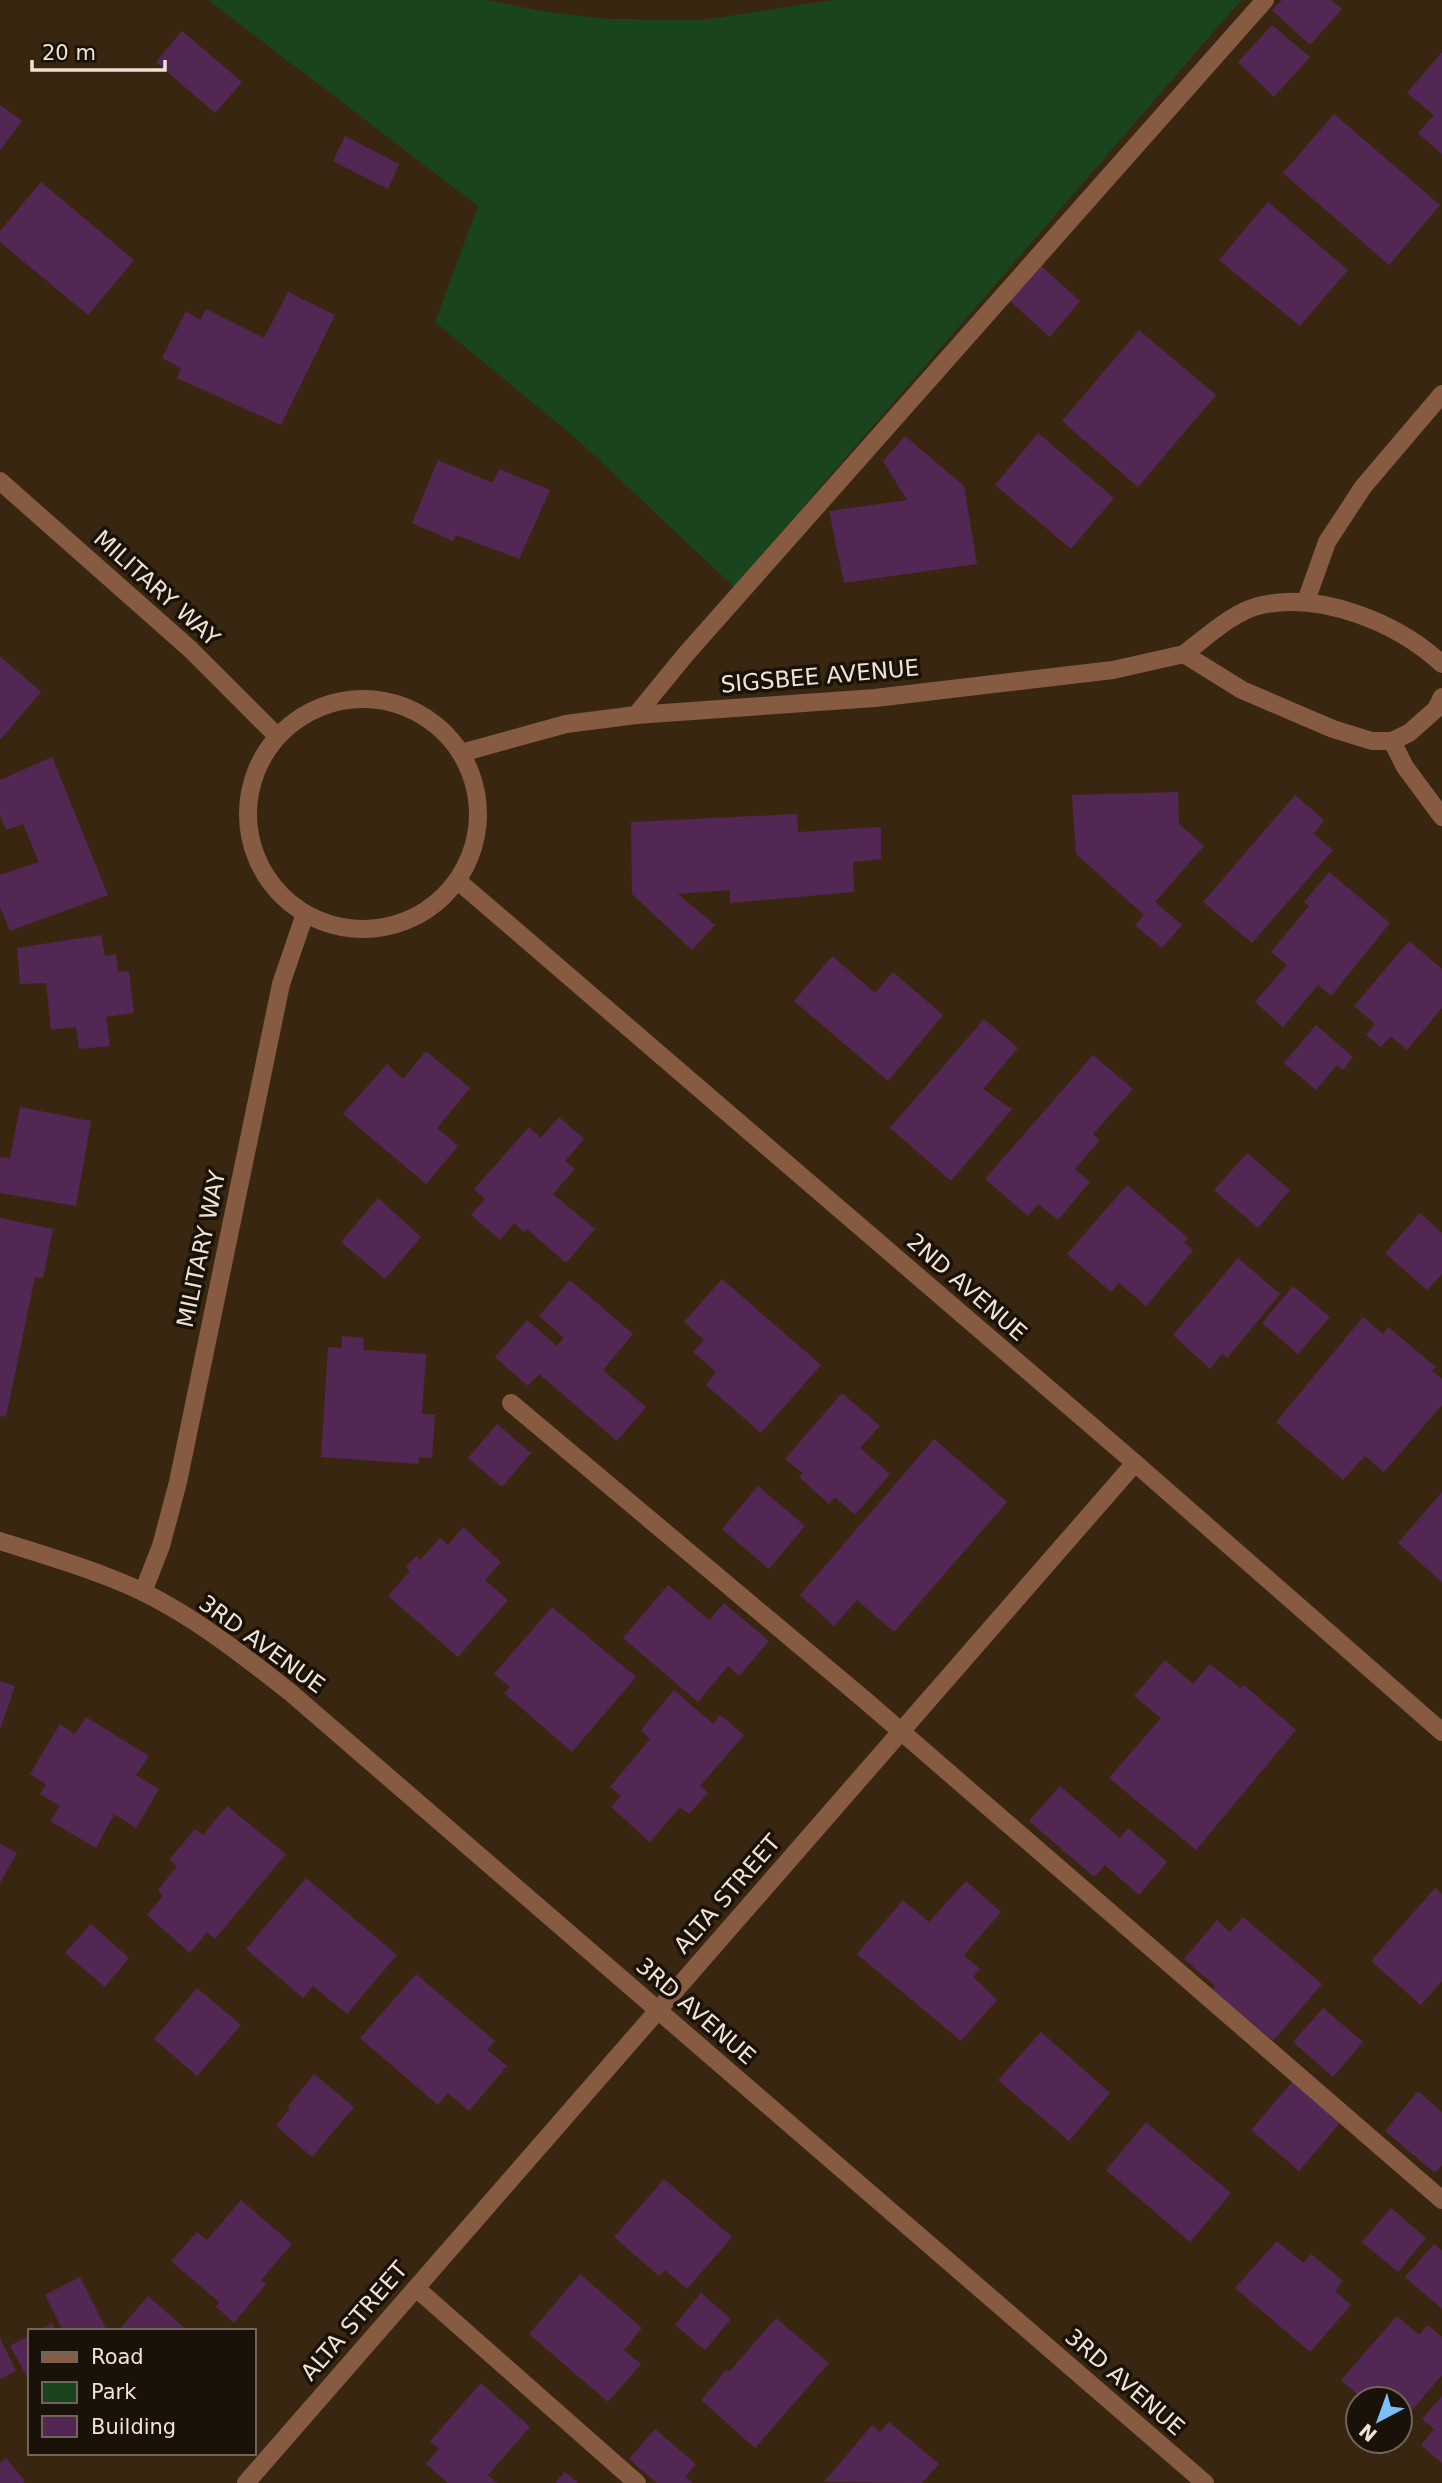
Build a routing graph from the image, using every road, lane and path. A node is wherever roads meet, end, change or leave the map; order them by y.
1 (1265, 0) edge
2 (1442, 394) edge
3 (0, 481) edge
4 (1307, 601) junction
5 (1184, 654) junction
6 (1442, 664) edge
7 (1442, 696) edge
8 (636, 715) junction
9 (276, 736) junction
10 (1392, 741) junction
11 (461, 753) junction
12 (1442, 817) edge
13 (458, 881) junction
14 (305, 914) junction
15 (511, 1403) dead end
16 (1135, 1463) junction
17 (0, 1541) edge
18 (143, 1592) junction
19 (901, 1731) junction
20 (1442, 1732) edge
21 (658, 2010) junction
22 (1442, 2200) edge
23 (416, 2288) junction
24 (246, 2483) edge
25 (637, 2483) edge
26 (1205, 2483) edge

1 - 8 street
2 - 4 street
3 - 9 street, MILITARY WAY
4 - 5 street, SIGSBEE AVENUE
4 - 6 street, SIGSBEE AVENUE
5 - 8 street, SIGSBEE AVENUE
5 - 10 street
7 - 10 street
8 - 11 street, SIGSBEE AVENUE
9 - 11 street
9 - 14 street
10 - 12 street
11 - 13 street
13 - 14 street
13 - 16 street, 2ND AVENUE
14 - 18 street, MILITARY WAY
15 - 19 street
16 - 19 street, ALTA STREET
16 - 20 street, 2ND AVENUE
17 - 18 street, 3RD AVENUE
18 - 21 street, 3RD AVENUE
19 - 21 street, ALTA STREET
19 - 22 street
21 - 23 street, ALTA STREET
21 - 26 street, 3RD AVENUE
23 - 24 street, ALTA STREET
23 - 25 street

